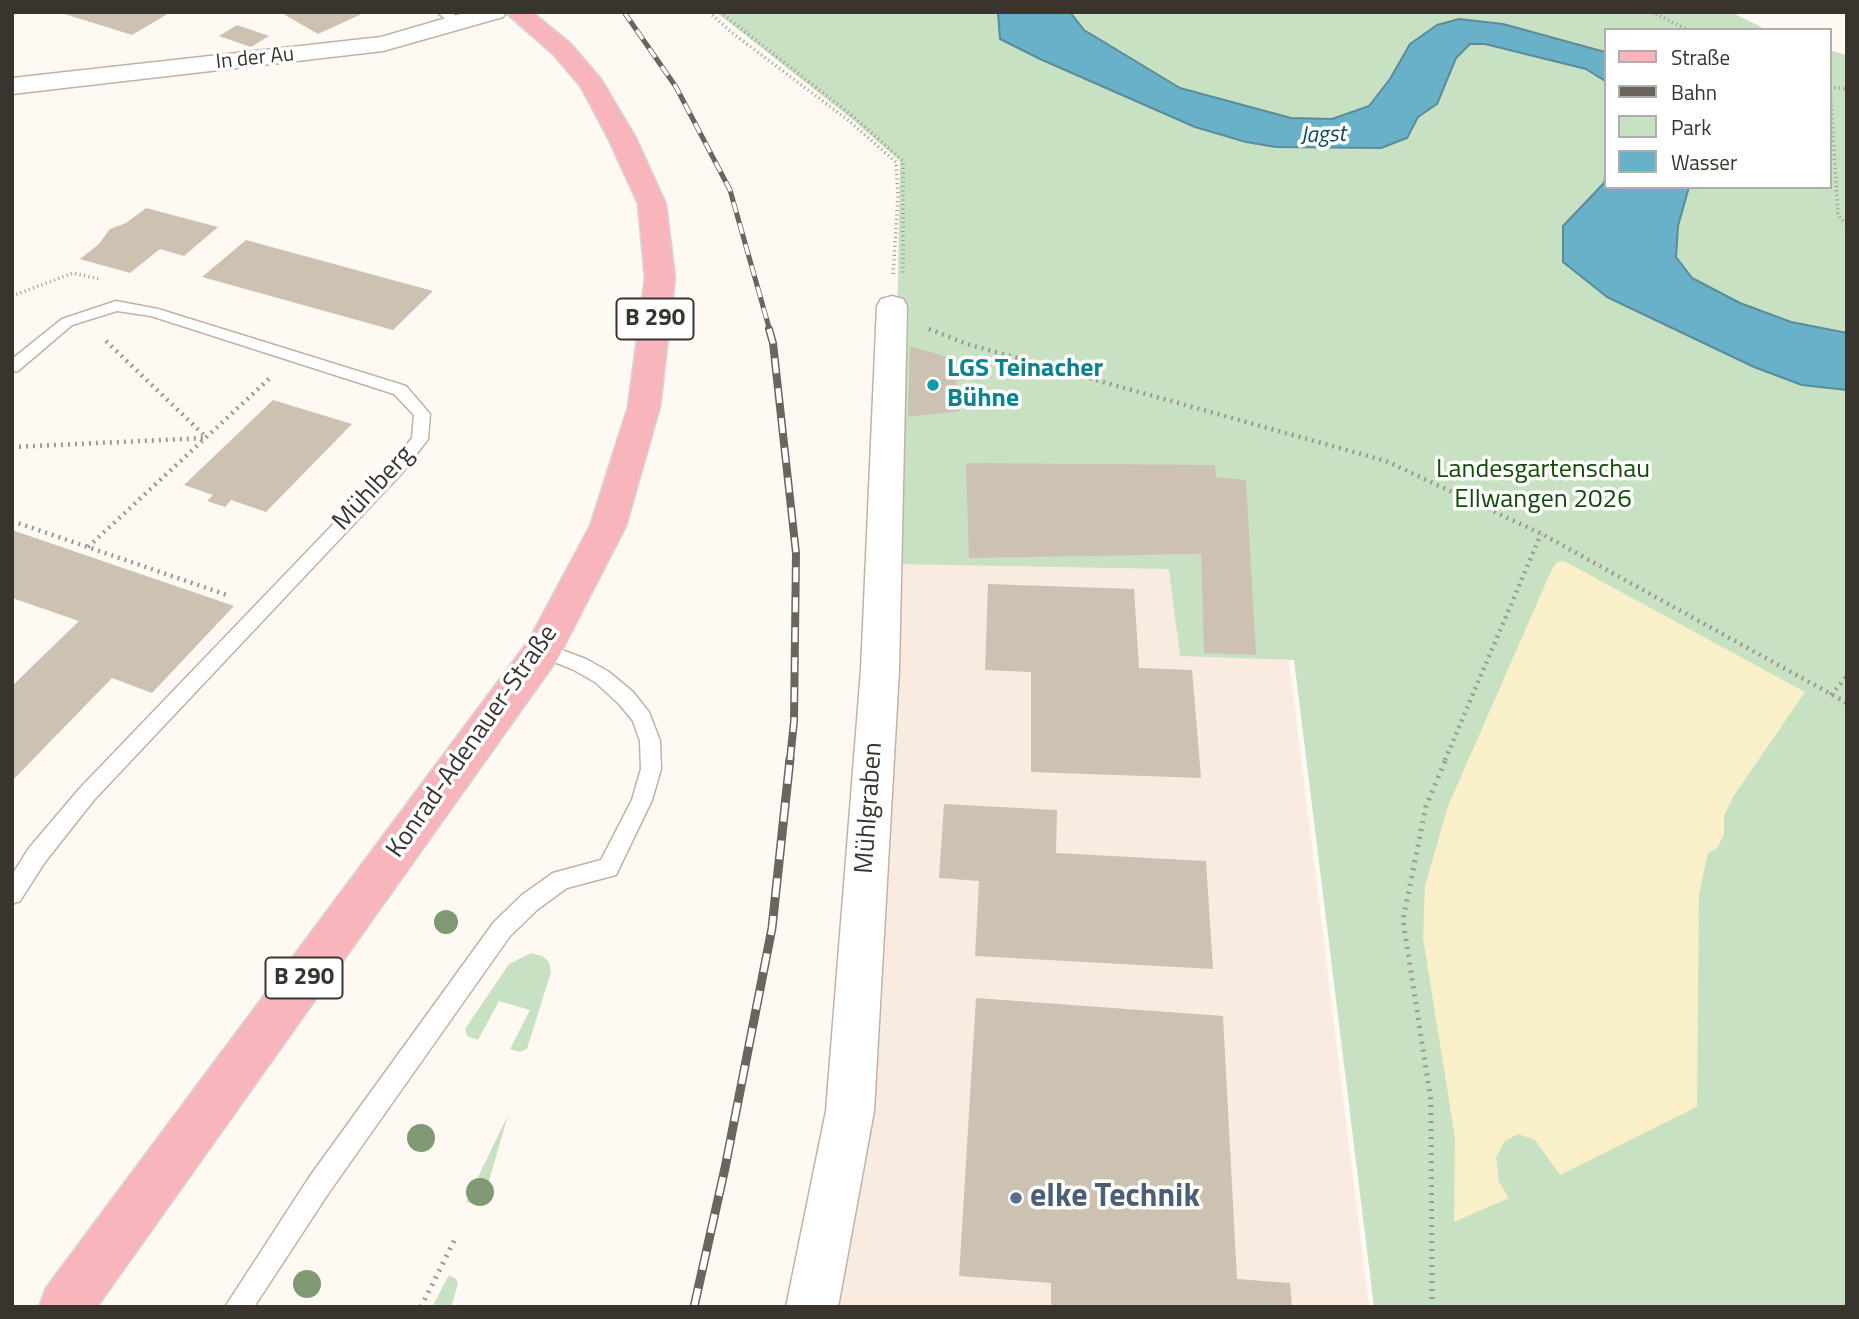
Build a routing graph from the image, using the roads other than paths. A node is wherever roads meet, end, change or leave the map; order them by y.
1 (494, 12) edge
2 (517, 12) edge
3 (450, 17) edge
4 (12, 86) edge
5 (897, 309) road end
6 (12, 367) edge
7 (543, 650) junction
8 (12, 894) edge
9 (65, 1307) edge
10 (238, 1307) edge
11 (812, 1307) edge

1 - 3 street, In der Au
2 - 7 main road, Konrad-Adenauer-Straße / B 290
3 - 4 street, In der Au
5 - 11 street, Mühlgraben
6 - 8 lane, Mühlberg
7 - 9 main road, Konrad-Adenauer-Straße / B 290
7 - 10 lane

